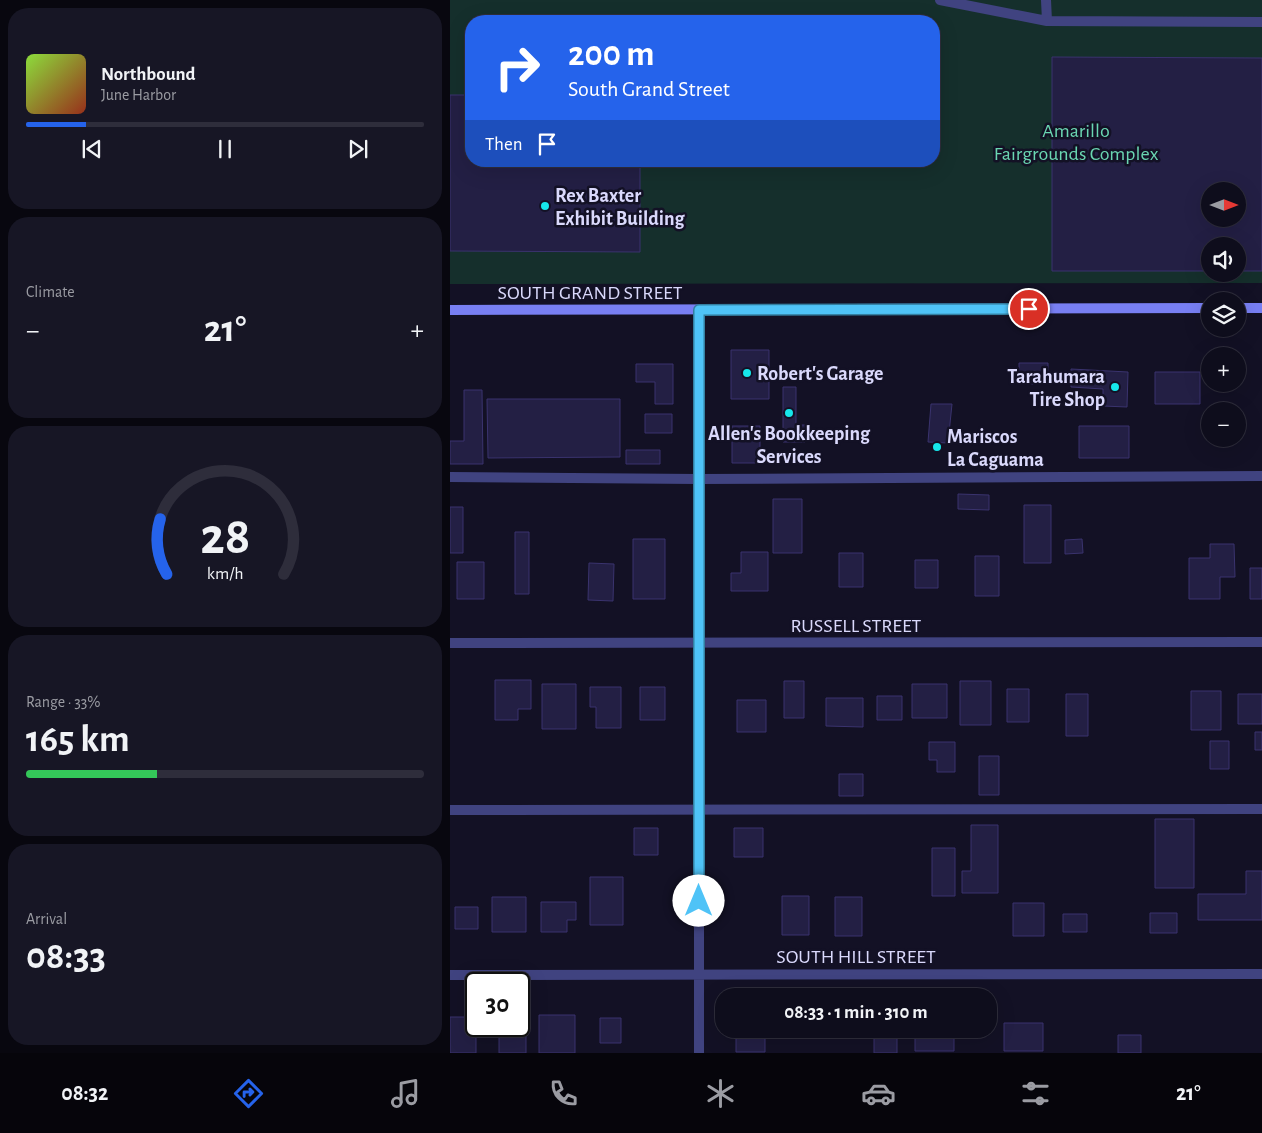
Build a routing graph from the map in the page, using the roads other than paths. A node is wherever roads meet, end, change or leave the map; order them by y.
1 (940, 0) edge
2 (1046, 0) edge
3 (1046, 21) junction
4 (1262, 22) edge
5 (1201, 308) edge
6 (1246, 308) edge
7 (1262, 308) edge
8 (450, 310) edge
9 (699, 310) junction
10 (1262, 476) edge
11 (450, 477) edge
12 (698, 479) junction
13 (1262, 642) edge
14 (450, 643) edge
15 (698, 643) junction
16 (699, 809) junction
17 (1262, 809) edge
18 (450, 810) edge
19 (700, 974) junction
20 (1262, 974) edge
21 (450, 975) edge
22 (700, 1053) edge

1 - 3 street
2 - 3 street
3 - 4 street
5 - 9 main road, SOUTH GRAND STREET
6 - 7 main road
8 - 9 main road, SOUTH GRAND STREET
9 - 12 street
10 - 12 street
11 - 12 street
12 - 15 street
13 - 15 street, RUSSELL STREET
14 - 15 street, RUSSELL STREET
15 - 16 street
16 - 17 street
16 - 18 street
16 - 19 street
19 - 20 street, SOUTH HILL STREET
19 - 21 street, SOUTH HILL STREET
19 - 22 street

